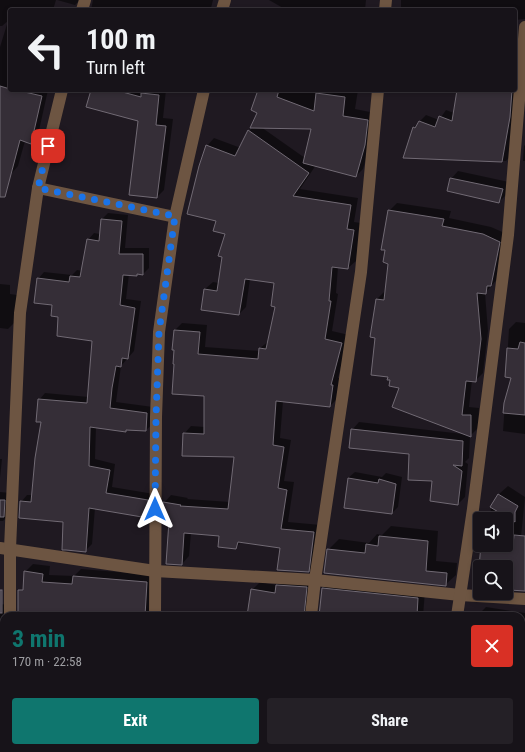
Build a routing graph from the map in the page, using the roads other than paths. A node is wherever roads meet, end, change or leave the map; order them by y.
1 (525, 27) edge
2 (62, 92) edge
3 (204, 92) edge
4 (378, 92) edge
5 (38, 188) junction
6 (175, 216) junction
7 (5, 549) edge
8 (155, 571) junction
9 (315, 580) junction
10 (460, 595) junction
11 (525, 599) edge
12 (10, 612) edge
13 (155, 612) edge
14 (311, 612) edge
15 (458, 612) edge

1 - 10 street
2 - 5 street
3 - 6 street
4 - 9 street
5 - 6 street
5 - 7 street
6 - 8 street
7 - 8 street
7 - 12 street
8 - 9 street
8 - 13 street
9 - 10 street
9 - 14 street
10 - 11 street
10 - 15 street

